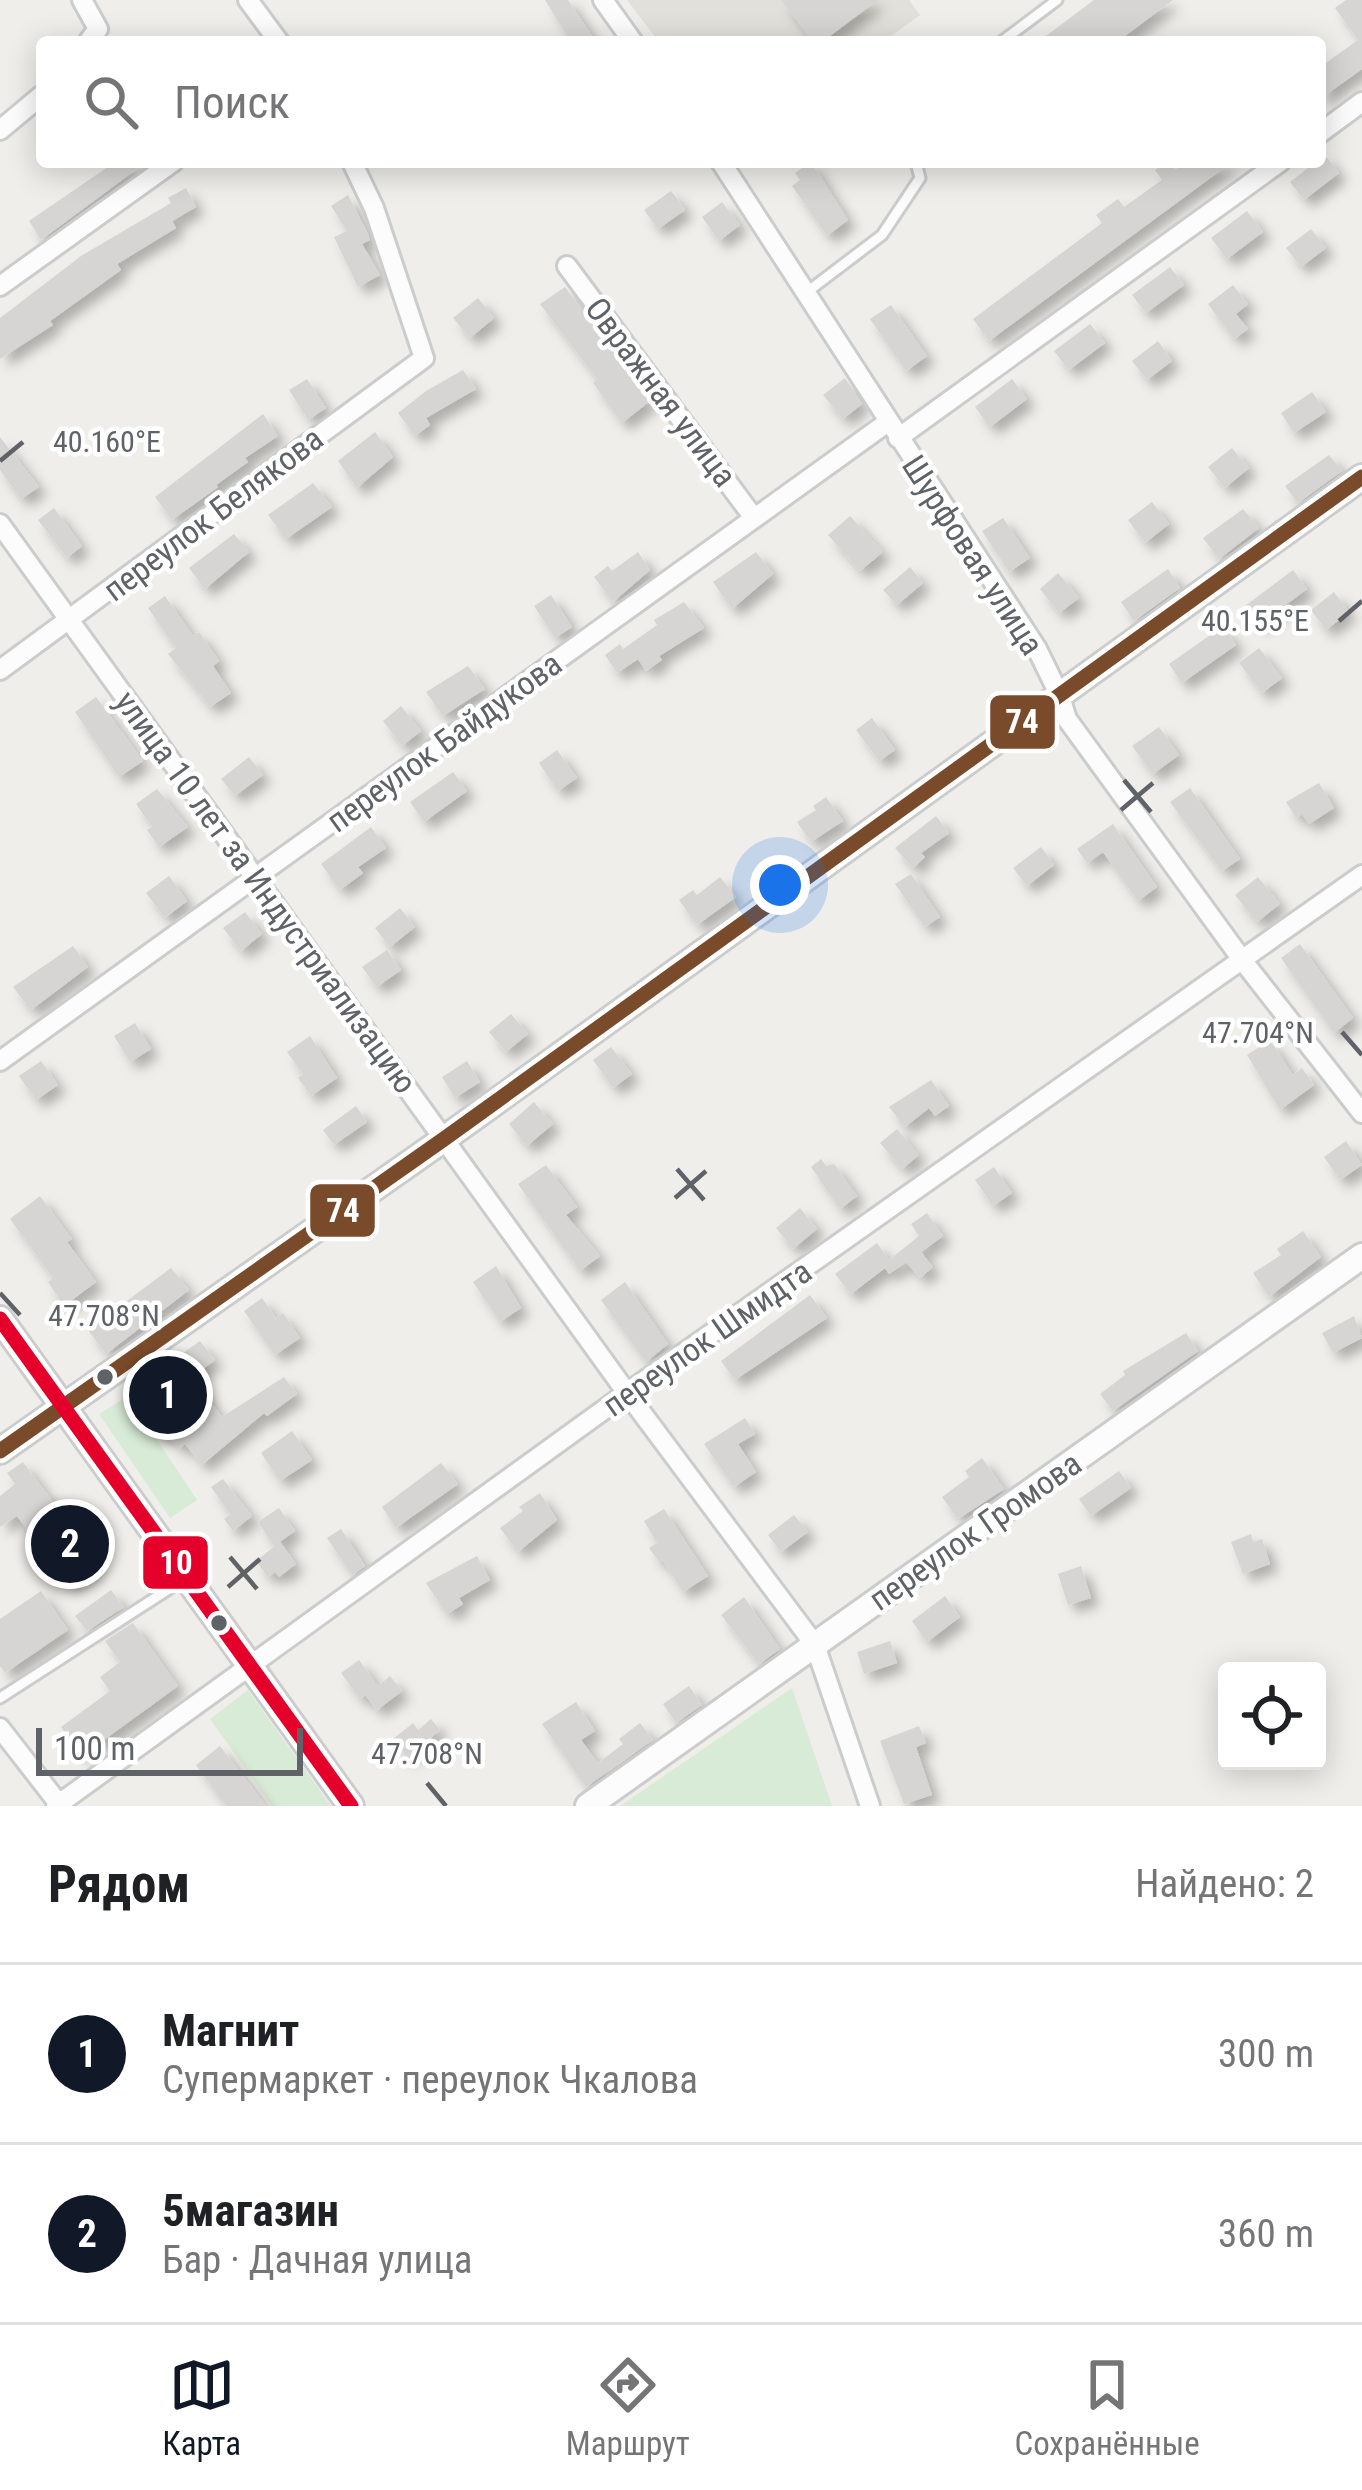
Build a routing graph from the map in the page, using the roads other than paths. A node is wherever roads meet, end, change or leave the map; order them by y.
1 (82, 0) edge
2 (248, 0) edge
3 (603, 0) edge
4 (1057, 0) edge
5 (92, 36) edge
6 (275, 36) edge
7 (629, 36) edge
8 (1009, 36) edge
9 (36, 99) edge
10 (1362, 103) edge
11 (1326, 129) edge
12 (0, 130) edge
13 (165, 168) edge
14 (355, 168) edge
15 (725, 168) edge
16 (918, 168) edge
17 (1271, 168) edge
18 (567, 266) dead end
19 (0, 286) edge
20 (807, 292) junction
21 (893, 430) junction
22 (1362, 477) edge
23 (754, 518) junction
24 (0, 524) edge
25 (70, 620) junction
26 (0, 670) edge
27 (1059, 694) junction
28 (1362, 875) edge
29 (256, 878) junction
30 (1243, 961) junction
31 (0, 1061) edge
32 (1362, 1113) edge
33 (444, 1139) junction
34 (1362, 1256) edge
35 (0, 1319) edge
36 (627, 1394) junction
37 (62, 1408) junction
38 (0, 1451) edge
39 (186, 1579) junction
40 (815, 1645) junction
41 (249, 1666) junction
42 (0, 1698) edge
43 (0, 1728) edge
44 (57, 1805) edge
45 (351, 1806) edge
46 (588, 1806) edge
47 (870, 1806) edge

1 - 5 street
2 - 6 street
3 - 7 street
4 - 8 lane
9 - 12 street
10 - 11 street
13 - 19 street
14 - 25 street, переулок Белякова
15 - 20 street, Шурфовая улица
16 - 20 lane
17 - 21 street, переулок Байдукова
18 - 23 street, Овражная улица
20 - 21 street, Шурфовая улица
21 - 23 street, переулок Байдукова
21 - 27 street, Шурфовая улица
22 - 27 street
23 - 29 street, переулок Байдукова
24 - 25 street, улица 10 лет за Индустриализацию
25 - 26 street, переулок Белякова
25 - 29 street, улица 10 лет за Индустриализацию
27 - 30 street, Шурфовая улица
27 - 33 street
28 - 30 street, переулок Шмидта
29 - 31 street, переулок Байдукова
29 - 33 street, улица 10 лет за Индустриализацию
30 - 32 street, Шурфовая улица
30 - 36 street, переулок Шмидта
33 - 36 street, улица 10 лет за Индустриализацию
33 - 37 street
34 - 40 street, переулок Громова
35 - 37 street
36 - 40 street, улица 10 лет за Индустриализацию
36 - 41 street, переулок Шмидта
37 - 38 street
37 - 39 street
39 - 41 street
39 - 42 lane
40 - 46 street, переулок Громова
40 - 47 street, улица 10 лет за Индустриализацию
41 - 44 street, переулок Шмидта
41 - 45 street
43 - 44 street

